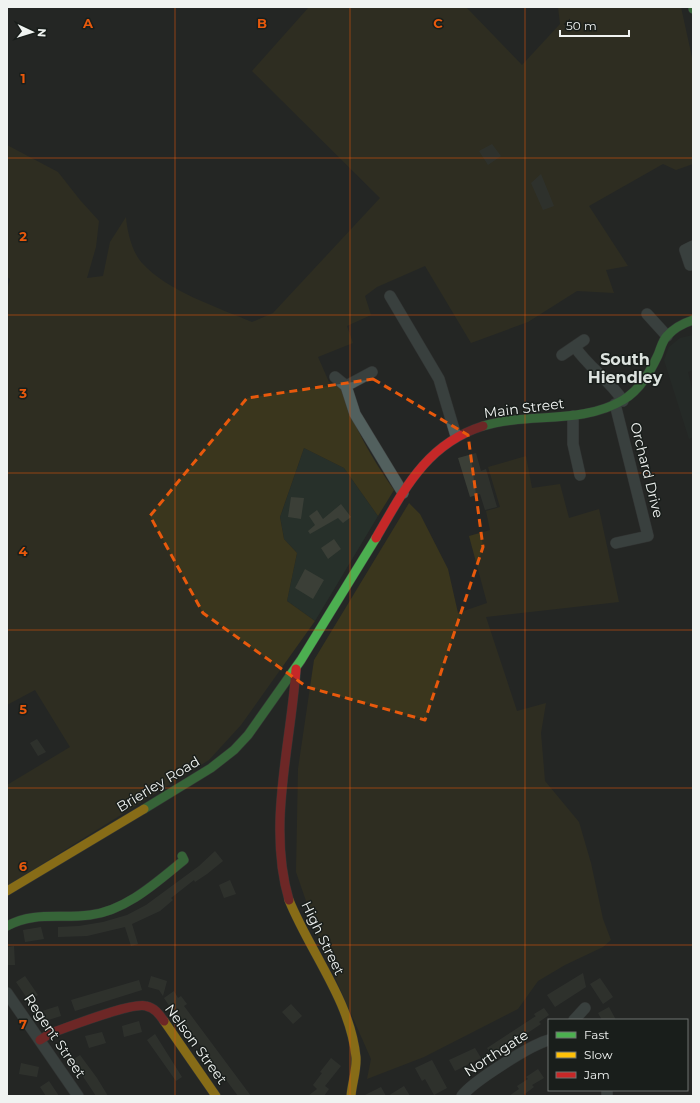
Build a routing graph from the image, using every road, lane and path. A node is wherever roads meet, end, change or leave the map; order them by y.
1 (693, 246) edge
2 (690, 266) dead end
3 (390, 296) dead end
4 (647, 314) dead end
5 (693, 320) edge
6 (666, 336) junction
7 (584, 340) dead end
8 (575, 347) junction
9 (562, 355) dead end
10 (372, 372) dead end
11 (335, 377) dead end
12 (346, 386) junction
13 (619, 403) junction
14 (573, 416) junction
15 (456, 436) junction
16 (580, 476) dead end
17 (403, 493) junction
18 (616, 543) dead end
19 (296, 669) junction
20 (182, 856) dead end
21 (7, 891) edge
22 (7, 926) edge
23 (7, 992) edge
24 (585, 1008) dead end
25 (575, 1019) edge
26 (40, 1040) junction
27 (548, 1040) edge
28 (212, 1095) edge
29 (78, 1096) edge
30 (351, 1096) edge
31 (462, 1096) edge

1 - 2 street
3 - 15 street
4 - 6 street
5 - 6 street
6 - 13 street, Main Street
7 - 8 street
8 - 9 street
8 - 13 street
10 - 12 street
11 - 12 street
12 - 17 street
13 - 14 street, Main Street
13 - 18 street, Orchard Drive
14 - 15 street, Main Street
14 - 16 street
15 - 17 street, Main Street
17 - 19 street, Main Street
19 - 21 street, Brierley Road
19 - 30 street, High Street
20 - 22 street
23 - 26 street, Regent Street
24 - 25 street
26 - 28 street, Nelson Street
26 - 29 street, Regent Street
27 - 31 street, Northgate

